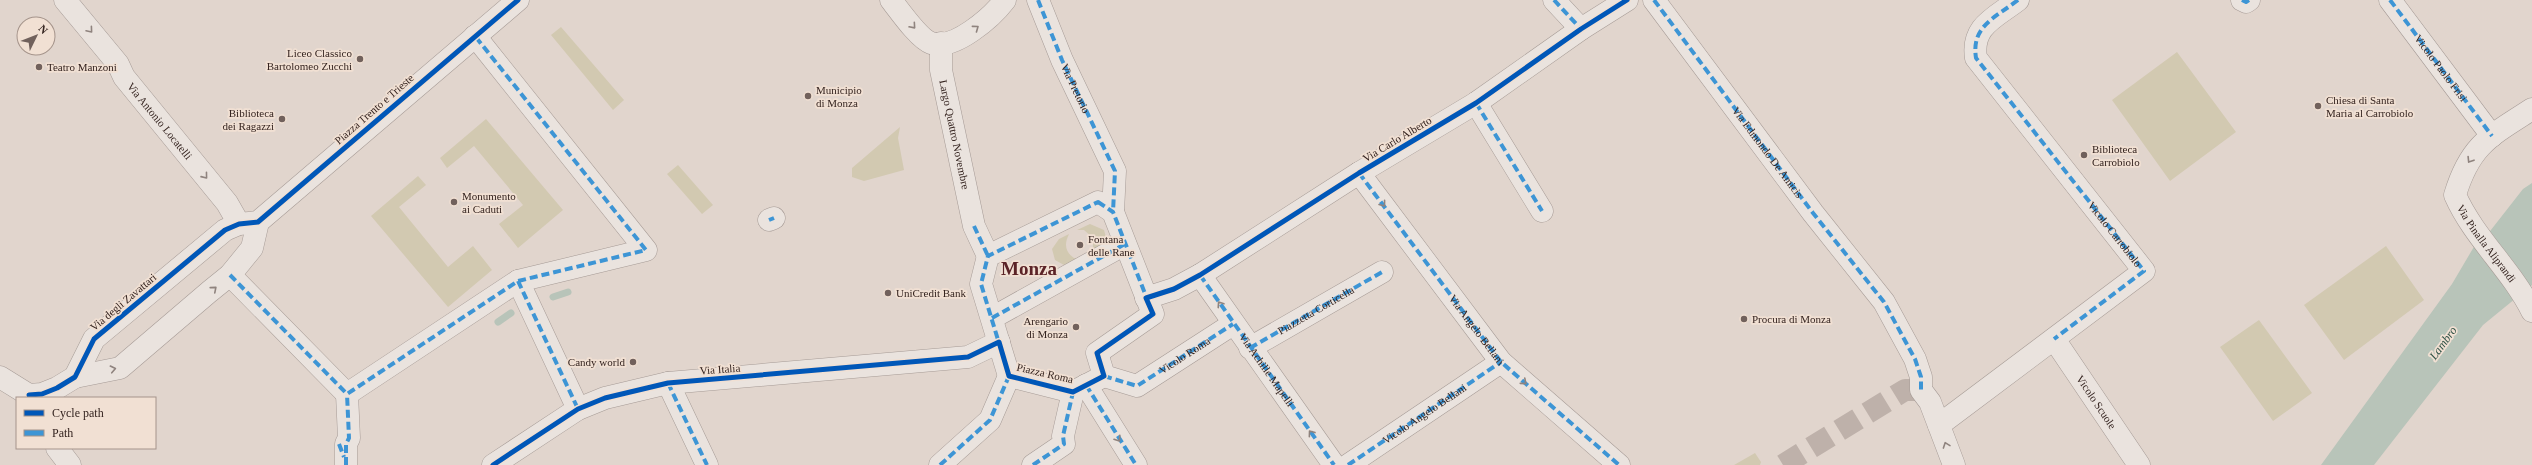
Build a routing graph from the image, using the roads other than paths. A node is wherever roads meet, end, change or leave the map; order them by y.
1 (65, 0) edge
2 (517, 0) edge
3 (891, 0) edge
4 (1005, 0) edge
5 (1554, 0) edge
6 (1627, 0) edge
7 (1654, 0) edge
8 (2018, 0) edge
9 (2242, 0) edge
10 (2249, 0) edge
11 (2390, 0) edge
12 (1039, 3) edge
13 (1581, 29) junction
14 (475, 36) junction
15 (941, 43) junction
16 (1476, 103) junction
17 (2532, 109) edge
18 (2492, 136) junction
19 (1359, 173) junction
20 (1542, 211) dead end
21 (1113, 212) junction
22 (249, 223) junction
23 (1125, 244) junction
24 (988, 256) junction
25 (1382, 272) dead end
26 (230, 275) junction
27 (1200, 275) junction
28 (518, 281) junction
29 (1146, 298) junction
30 (2527, 302) edge
31 (992, 318) junction
32 (1233, 324) junction
33 (2054, 339) junction
34 (999, 342) junction
35 (1250, 348) junction
36 (1501, 362) junction
37 (1009, 376) junction
38 (0, 377) edge
39 (75, 377) junction
40 (668, 383) junction
41 (1088, 384) junction
42 (1137, 386) joint
43 (346, 394) junction
44 (30, 396) edge
45 (578, 409) junction
46 (1939, 425) junction
47 (58, 449) edge
48 (345, 452) edge
49 (70, 465) edge
50 (493, 465) edge
51 (707, 465) edge
52 (940, 465) edge
53 (1033, 465) edge
54 (1136, 465) edge
55 (1334, 465) edge
56 (1348, 465) edge
57 (1618, 465) edge
58 (1954, 465) edge
59 (2139, 465) edge

1 -> 22 street, Via Antonio Locatelli
2 - 14 street, Piazza Trento e Trieste
3 -> 15 street
15 -> 4 street
5 - 13 street
6 - 13 street, Via Carlo Alberto
7 - 46 street, Via Edmondo De Amicis
8 - 33 street, Vicolo Carrobiolo
9 - 10 street
11 - 18 street, Vicolo Paolo Frisi
12 - 21 street, Via Pretorio
13 - 16 street, Via Carlo Alberto
14 - 22 street, Piazza Trento e Trieste
14 - 28 street
15 - 24 street, Largo Quattro Novembre
16 - 19 street, Via Carlo Alberto
16 - 20 street
17 - 18 street, Via Pinalla Aliprandi
18 -> 30 street, Via Pinalla Aliprandi
19 - 27 street, Via Carlo Alberto
19 -> 36 street, Via Angelo Bellani
21 - 23 street, Piazza Roma
21 - 24 street
22 - 26 street
22 - 39 street, Via degli Zavattari
23 - 29 street, Piazza Roma
23 - 31 street
24 - 31 street, Piazza Roma
25 - 35 street, Piazzetta Corticella
39 -> 26 street
26 - 43 street
27 - 29 street, Via Carlo Alberto
32 -> 27 street, Via Achille Mapelli
28 - 43 street
28 - 45 street
29 - 41 street, Piazza Roma
31 - 34 street, Piazza Roma
32 - 35 street, Via Achille Mapelli
32 - 42 street, Vicolo Roma
33 - 46 street, Vicolo Carrobiolo
33 - 59 street, Vicolo Scuole
34 - 37 street, Piazza Roma
34 - 40 street, Via Italia
55 -> 35 street, Via Achille Mapelli
36 - 56 street, Vicolo Angelo Bellani
36 -> 57 street, Via Angelo Bellani
37 - 41 street, Piazza Roma
37 - 52 street, Piazza Roma
38 - 44 street
39 - 44 street
40 - 45 street, Via Italia
40 - 51 street
41 - 42 street, Piazza Roma
41 - 53 street, Piazza Roma
41 -> 54 street, Piazza Roma
43 - 48 street
45 - 50 street, Via Italia
58 -> 46 street
47 - 49 street

